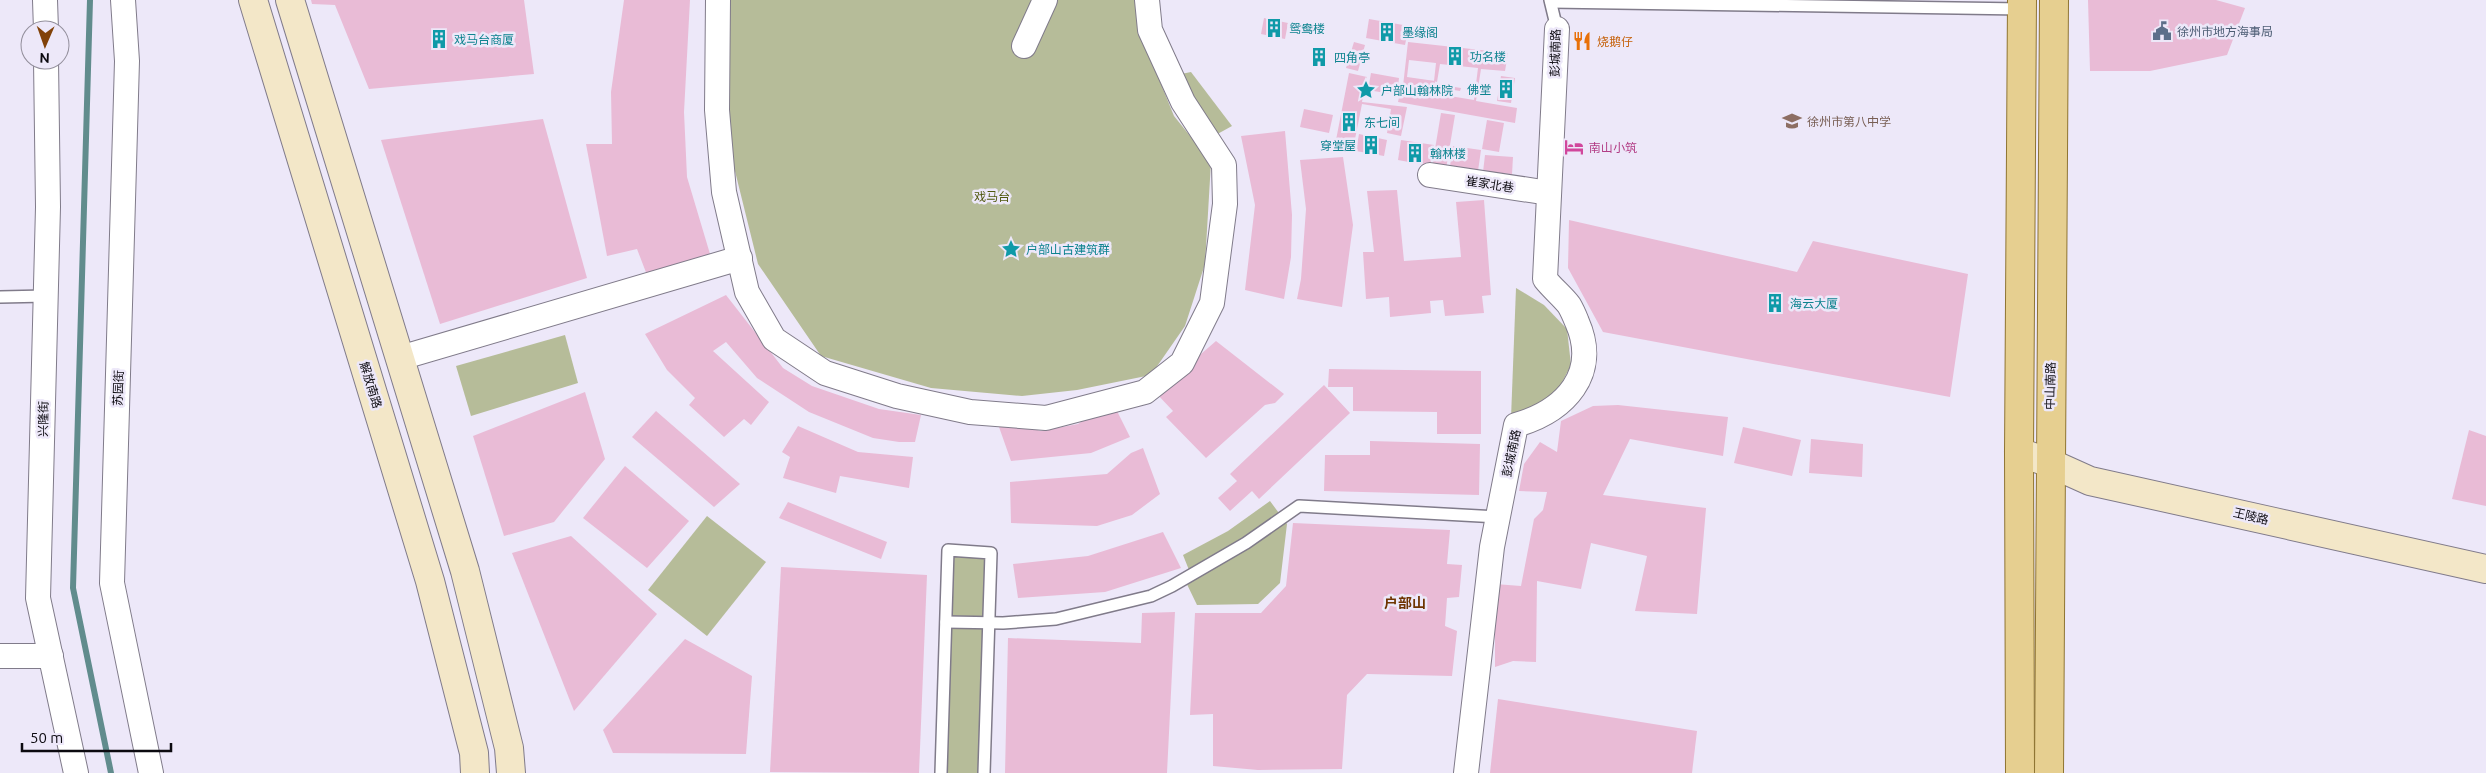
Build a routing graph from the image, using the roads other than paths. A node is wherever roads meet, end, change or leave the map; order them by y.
1 (45, 0) edge
2 (123, 0) edge
3 (253, 0) edge
4 (290, 0) edge
5 (718, 0) edge
6 (1045, 0) edge
7 (1147, 0) edge
8 (2054, 0) edge
9 (1550, 1) edge
10 (2022, 4) edge
11 (46, 20) edge
12 (1557, 29) joint
13 (1024, 46) dead end
14 (46, 70) edge
15 (1430, 175) dead end
16 (1549, 193) junction
17 (740, 258) junction
18 (46, 296) junction
19 (0, 297) edge
20 (400, 358) junction
21 (2019, 452) junction
22 (2050, 463) junction
23 (1498, 516) junction
24 (2486, 568) edge
25 (946, 622) junction
26 (990, 623) junction
27 (0, 656) edge
28 (51, 656) junction
29 (1466, 768) edge
30 (76, 773) edge
31 (151, 773) edge
32 (475, 773) edge
33 (511, 773) edge
34 (941, 773) edge
35 (984, 773) edge
36 (2020, 773) edge
37 (2049, 773) edge

1 - 11 street
2 - 31 street, 苏园街
3 - 32 main road, 解放南路
4 - 20 main road
5 - 17 street
6 - 13 street
7 - 17 street
8 - 22 main road, 中山南路
9 - 10 lane
9 - 12 lane, 彭城南路
10 - 21 main road
12 - 16 street, 彭城南路
14 - 18 street, 兴隆街
15 - 16 street, 崔家北巷
16 - 23 street, 彭城南路
17 - 20 street
18 - 19 lane
18 - 28 street, 兴隆街
20 - 33 main road
21 - 22 main road, 王陵路
21 - 36 main road
22 - 24 main road, 王陵路
22 - 37 main road, 中山南路
23 - 26 lane
23 - 29 street, 彭城南路
25 - 26 lane
25 - 26 lane
25 - 34 lane
26 - 35 lane
27 - 28 street
28 - 30 street, 兴隆街

